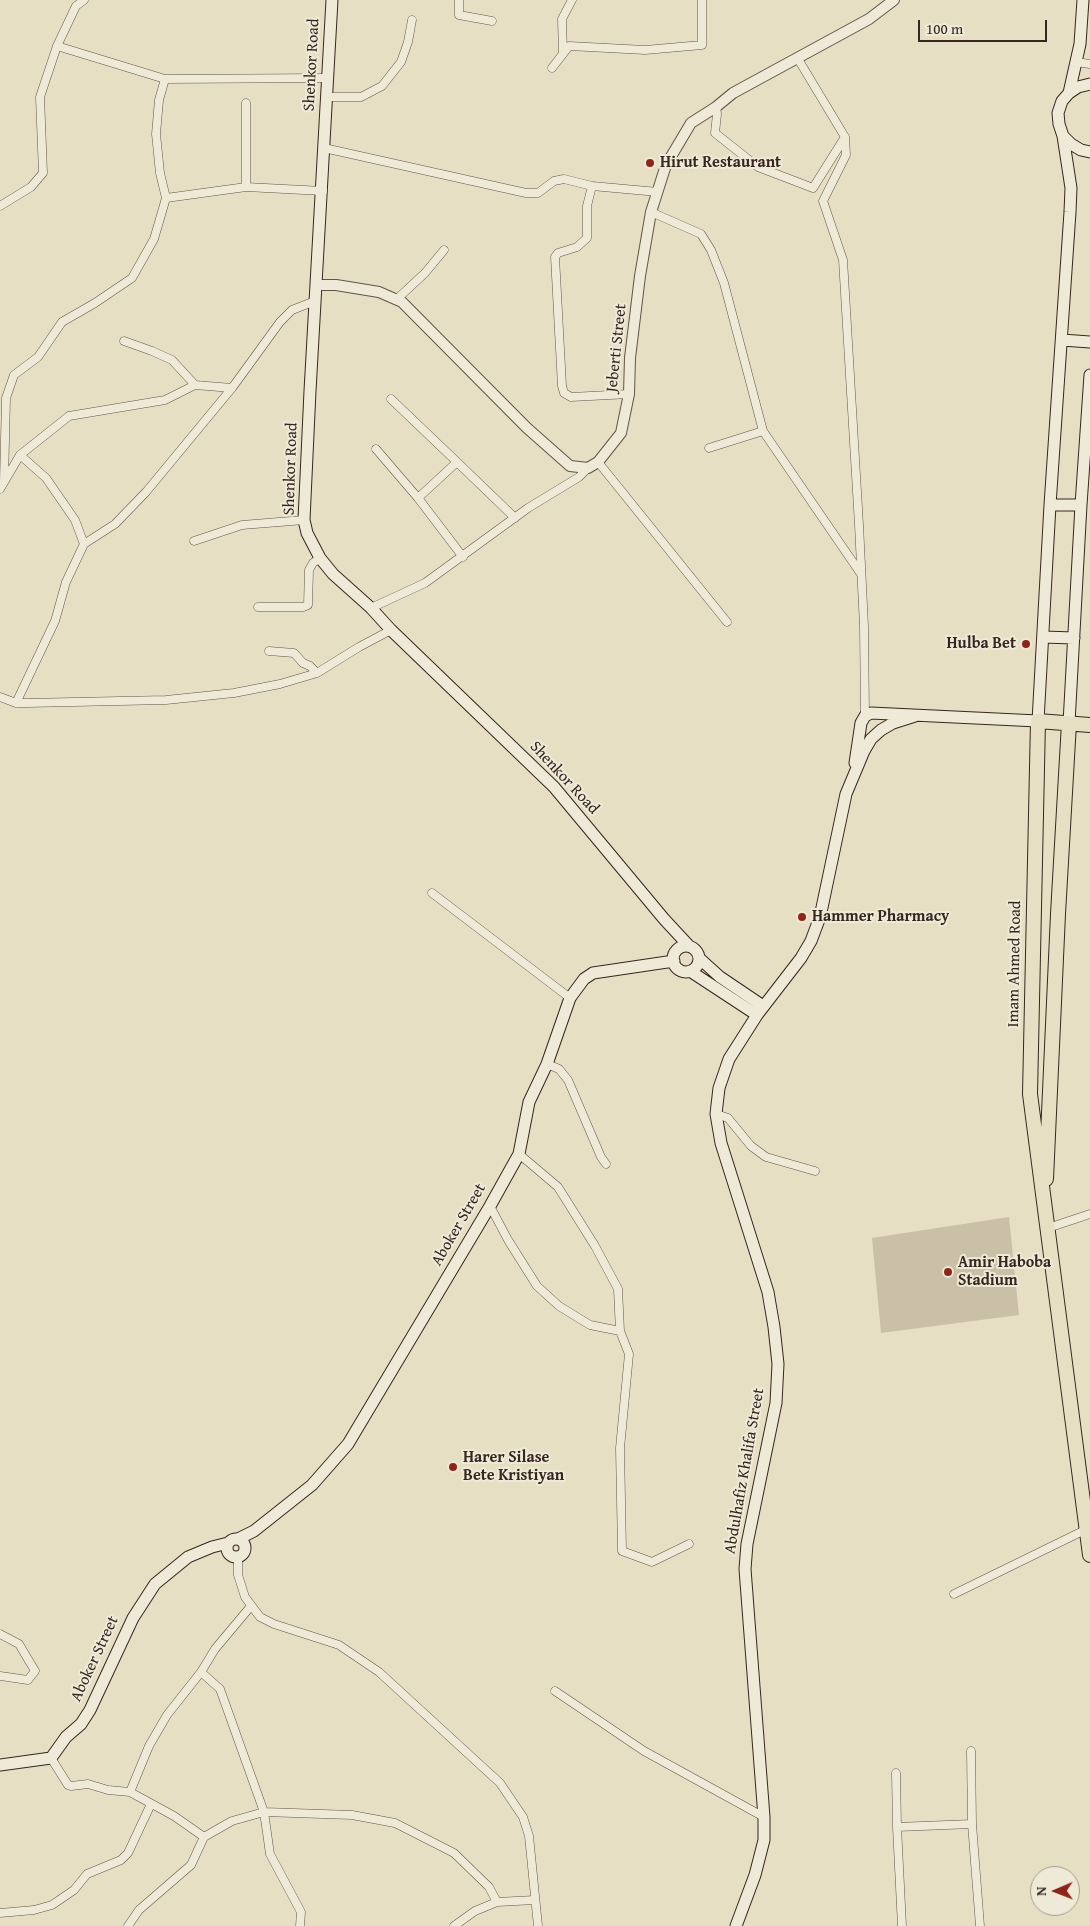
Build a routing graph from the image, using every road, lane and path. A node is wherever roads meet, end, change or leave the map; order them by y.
1 (84, 0) edge
2 (332, 0) edge
3 (460, 0) edge
4 (572, 0) edge
5 (702, 0) edge
6 (894, 0) edge
7 (1083, 0) edge
8 (412, 20) dead end
9 (492, 21) dead end
10 (57, 46) junction
11 (563, 54) junction
12 (798, 59) junction
13 (1076, 62) junction
14 (1090, 64) edge
15 (552, 68) dead end
16 (327, 78) junction
17 (165, 79) junction
18 (1090, 84) edge
19 (1069, 93) junction
20 (327, 98) junction
21 (246, 103) dead end
22 (716, 107) junction
23 (1063, 136) junction
24 (845, 137) junction
25 (324, 148) junction
26 (1090, 152) edge
27 (592, 186) junction
28 (246, 187) junction
29 (323, 191) junction
30 (658, 192) junction
31 (166, 198) junction
32 (0, 206) edge
33 (651, 212) junction
34 (444, 250) dead end
35 (316, 285) junction
36 (397, 299) junction
37 (315, 301) junction
38 (1062, 340) junction
39 (124, 341) dead end
40 (1090, 342) edge
41 (1090, 375) edge
42 (195, 385) junction
43 (232, 388) junction
44 (628, 394) junction
45 (391, 399) dead end
46 (763, 431) junction
47 (709, 448) dead end
48 (376, 449) dead end
49 (20, 455) junction
50 (457, 462) junction
51 (598, 462) junction
52 (588, 468) junction
53 (4, 481) junction
54 (0, 489) edge
55 (418, 498) junction
56 (1050, 505) junction
57 (1081, 505) junction
58 (515, 518) junction
59 (304, 520) junction
60 (194, 541) dead end
61 (84, 544) junction
62 (463, 557) junction
63 (320, 558) junction
64 (861, 575) junction
65 (258, 607) dead end
66 (371, 608) junction
67 (728, 622) dead end
68 (391, 630) junction
69 (1043, 638) junction
70 (1074, 638) junction
71 (268, 651) dead end
72 (317, 673) junction
73 (0, 697) edge
74 (16, 703) junction
75 (865, 716) junction
76 (915, 716) junction
77 (1038, 721) junction
78 (1069, 723) junction
79 (1090, 725) edge
80 (854, 773) junction
81 (432, 893) dead end
82 (683, 948) junction
83 (699, 958) junction
84 (674, 961) junction
85 (690, 971) junction
86 (778, 987) junction
87 (740, 997) junction
88 (570, 998) junction
89 (760, 1011) junction
90 (746, 1032) junction
91 (547, 1064) junction
92 (716, 1114) junction
93 (519, 1154) junction
94 (606, 1164) dead end
95 (815, 1170) dead end
96 (490, 1206) junction
97 (1045, 1207) junction
98 (1090, 1214) edge
99 (1048, 1228) junction
100 (620, 1331) junction
101 (1086, 1529) junction
102 (689, 1544) dead end
103 (236, 1547) junction
104 (1090, 1555) edge
105 (954, 1594) dead end
106 (250, 1606) junction
107 (0, 1634) edge
108 (201, 1672) junction
109 (0, 1676) edge
110 (555, 1690) dead end
111 (971, 1751) dead end
112 (51, 1758) junction
113 (0, 1765) edge
114 (896, 1773) dead end
115 (130, 1792) junction
116 (151, 1804) junction
117 (264, 1812) junction
118 (764, 1816) junction
119 (972, 1824) junction
120 (896, 1826) junction
121 (204, 1837) junction
122 (535, 1900) junction
123 (496, 1902) junction
124 (0, 1913) edge
125 (128, 1926) edge
126 (300, 1926) edge
127 (454, 1926) edge
128 (538, 1926) edge
129 (736, 1926) edge
130 (902, 1926) edge
131 (980, 1926) edge

1 - 10 street
2 - 16 main road, Shenkor Road
3 - 9 street
4 - 11 street
5 - 11 street
6 - 12 street, Jeberti Street
7 - 13 main road
8 - 20 street
10 - 17 street
10 - 32 street
11 - 15 street
12 - 22 street, Jeberti Street
12 - 24 street
13 - 14 street
13 - 19 main road
16 - 17 street
16 - 20 main road, Shenkor Road
17 - 31 street
18 - 19 main road
19 - 23 main road
20 - 25 main road, Shenkor Road
21 - 28 street
22 - 24 street
22 - 30 street, Jeberti Street
23 - 26 main road
23 - 38 main road
24 - 64 street
25 - 27 street
25 - 29 main road, Shenkor Road
27 - 30 street
27 - 44 street
28 - 29 street
28 - 31 street
29 - 35 main road, Shenkor Road
30 - 33 street, Jeberti Street
31 - 53 street
33 - 44 street, Jeberti Street
33 - 46 street
34 - 36 street
35 - 36 street
35 - 37 main road, Shenkor Road
36 - 52 street
37 - 43 street
37 - 59 main road, Shenkor Road
38 - 40 main road
38 - 56 main road
39 - 42 street
41 - 57 main road
42 - 43 street
42 - 49 street
43 - 61 street
44 - 51 street, Jeberti Street
45 - 50 street
46 - 47 street
46 - 64 street
48 - 55 street
49 - 53 street
49 - 61 street
50 - 55 street
50 - 58 street
51 - 52 street, Jeberti Street
51 - 67 street
52 - 58 street
53 - 54 street
55 - 62 street
56 - 57 main road
56 - 69 main road
57 - 70 main road
58 - 62 street
59 - 60 street
59 - 63 main road, Shenkor Road
61 - 74 street
62 - 66 street
63 - 65 street
63 - 66 main road, Shenkor Road
64 - 75 street
66 - 68 main road, Shenkor Road
68 - 72 street
68 - 82 main road, Shenkor Road
69 - 70 main road
69 - 77 main road
70 - 78 main road
71 - 72 street
72 - 74 street
73 - 74 street
75 - 76 main road
75 - 80 main road
76 - 77 main road
76 - 80 main road
77 - 78 highway
77 - 97 highway, Imam Ahmed Road
78 - 79 highway
78 - 97 highway, Imam Ahmed Road
80 - 86 main road, Abdulhafiz Khalifa Street
81 - 88 street
82 - 83 main road
82 - 84 main road
83 - 85 main road
83 - 87 main road
84 - 85 main road
84 - 88 main road, Aboker Street
85 - 87 main road
86 - 87 main road
86 - 89 main road, Abdulhafiz Khalifa Street
87 - 89 main road
87 - 90 main road
88 - 91 main road, Aboker Street
89 - 90 main road, Abdulhafiz Khalifa Street
90 - 92 main road, Abdulhafiz Khalifa Street
91 - 93 main road, Aboker Street
91 - 94 street
92 - 95 street
92 - 118 main road, Abdulhafiz Khalifa Street
93 - 96 main road, Aboker Street
93 - 100 street
96 - 100 street
96 - 103 main road, Aboker Street
97 - 99 highway, Imam Ahmed Road
98 - 99 street
99 - 101 highway, Imam Ahmed Road
100 - 102 street
101 - 104 highway, Imam Ahmed Road
101 - 105 street
103 - 106 street
103 - 112 main road, Aboker Street
106 - 108 street
106 - 122 street
107 - 109 street
108 - 115 street
108 - 117 street
110 - 118 street
111 - 119 street
112 - 113 main road
112 - 115 street
114 - 120 street
115 - 116 street
116 - 121 street
116 - 124 street
117 - 121 street
117 - 123 street
117 - 126 street
118 - 129 main road, Abdulhafiz Khalifa Street
119 - 120 street
119 - 131 street
120 - 130 street
121 - 125 street
122 - 123 street
122 - 128 street
123 - 127 street

